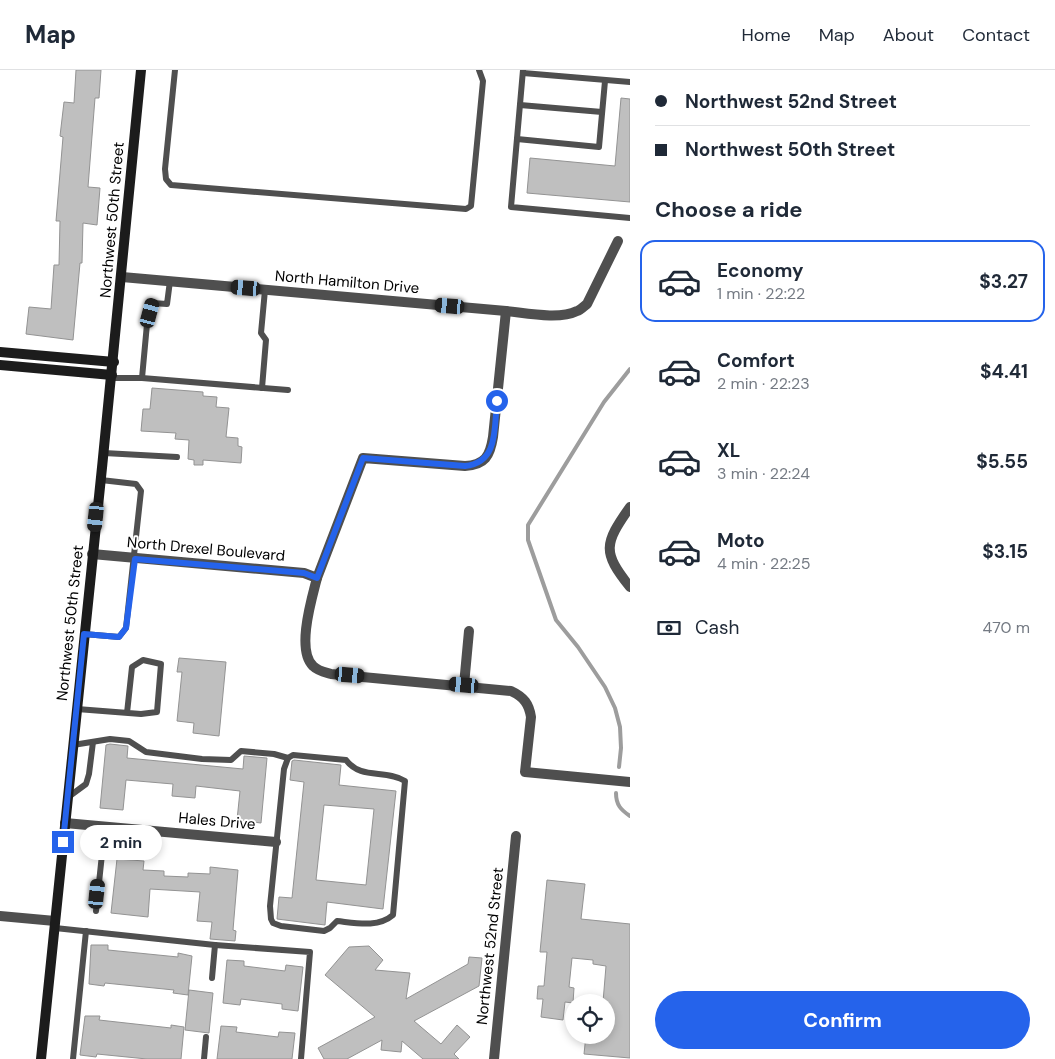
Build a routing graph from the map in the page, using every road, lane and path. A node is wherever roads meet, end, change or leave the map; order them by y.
1 (141, 70) edge
2 (175, 70) edge
3 (479, 70) edge
4 (523, 72) edge
5 (605, 81) junction
6 (630, 82) edge
7 (520, 105) junction
8 (602, 112) junction
9 (517, 139) junction
10 (630, 218) edge
11 (618, 241) dead end
12 (122, 277) junction
13 (170, 281) junction
14 (265, 290) junction
15 (506, 311) junction
16 (0, 352) edge
17 (114, 362) junction
18 (0, 365) edge
19 (112, 376) junction
20 (142, 378) junction
21 (262, 388) junction
22 (288, 390) dead end
23 (104, 452) junction
24 (177, 458) dead end
25 (101, 480) junction
26 (630, 508) edge
27 (92, 554) junction
28 (135, 559) junction
29 (317, 578) junction
30 (630, 587) edge
31 (469, 631) dead end
32 (84, 634) junction
33 (464, 685) junction
34 (77, 709) junction
35 (127, 713) junction
36 (92, 742) junction
37 (73, 744) junction
38 (288, 758) junction
39 (630, 782) edge
40 (67, 798) junction
41 (65, 823) junction
42 (105, 826) junction
43 (516, 836) dead end
44 (276, 842) junction
45 (96, 911) dead end
46 (0, 916) edge
47 (55, 925) junction
48 (86, 931) junction
49 (215, 945) junction
50 (212, 978) dead end
51 (206, 1037) dead end
52 (41, 1059) edge
53 (74, 1059) edge
54 (204, 1059) edge
55 (301, 1059) edge
56 (494, 1059) edge

1 - 12 main road, Northwest 50th Street
2 - 3 lane
4 - 5 lane
4 - 7 lane
5 - 6 lane
5 - 8 lane
7 - 8 lane
7 - 9 lane
8 - 9 lane
9 - 10 lane
11 - 15 street, North Hamilton Drive
12 - 13 street, North Hamilton Drive
12 - 17 main road, Northwest 50th Street
13 - 14 street, North Hamilton Drive
13 - 20 lane
14 - 15 street, North Hamilton Drive
14 - 21 lane
15 - 29 street
16 - 17 main road
17 - 19 main road, Northwest 50th Street
18 - 19 main road
19 - 20 lane
19 - 23 main road, Northwest 50th Street
20 - 21 lane
21 - 22 lane
23 - 24 lane
23 - 25 main road, Northwest 50th Street
25 - 27 main road, Northwest 50th Street
25 - 28 lane
26 - 30 street
27 - 28 street, North Drexel Boulevard
27 - 32 main road, Northwest 50th Street
28 - 29 street, North Drexel Boulevard
28 - 32 lane
29 - 33 street
31 - 33 street
32 - 34 main road, Northwest 50th Street
33 - 39 street
34 - 35 lane
34 - 37 main road, Northwest 50th Street
35 - 35 lane
36 - 37 lane
36 - 38 lane
36 - 40 lane
37 - 40 main road, Northwest 50th Street
38 - 44 lane
38 - 44 lane
40 - 41 main road, Northwest 50th Street
41 - 42 street, Hales Drive
41 - 47 main road, Northwest 50th Street
42 - 44 street, Hales Drive
42 - 45 lane
43 - 56 street, Northwest 52nd Street
46 - 47 street
47 - 48 lane
47 - 52 main road, Northwest 50th Street
48 - 49 lane
48 - 53 lane
49 - 50 lane
49 - 55 lane
51 - 54 lane

